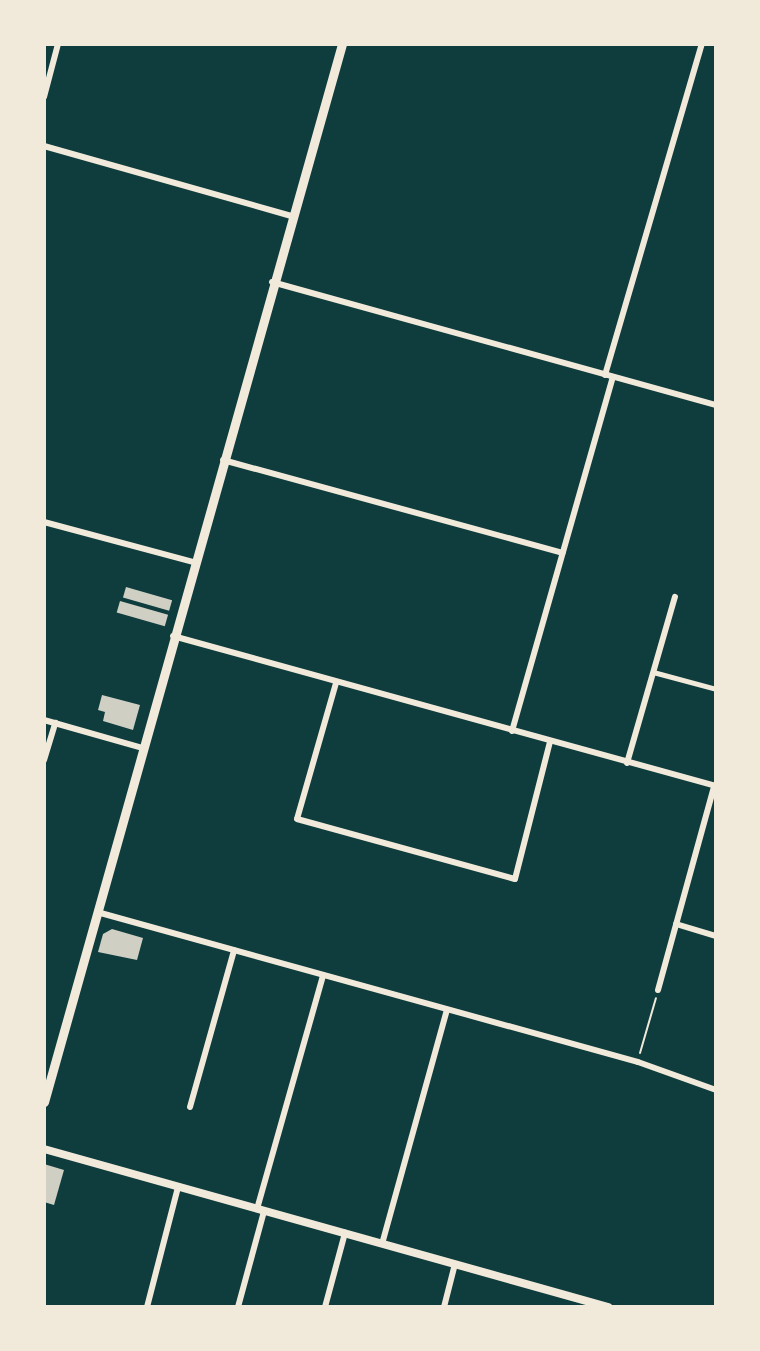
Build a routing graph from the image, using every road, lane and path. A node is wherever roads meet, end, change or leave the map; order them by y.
1 (58, 44) edge
2 (342, 44) edge
3 (702, 44) edge
4 (44, 97) edge
5 (44, 146) edge
6 (292, 216) junction
7 (271, 282) junction
8 (609, 376) junction
9 (716, 405) edge
10 (222, 459) junction
11 (44, 522) edge
12 (563, 553) junction
13 (193, 562) junction
14 (675, 597) dead end
15 (173, 636) junction
16 (653, 672) junction
17 (336, 683) junction
18 (716, 689) edge
19 (44, 720) edge
20 (55, 723) junction
21 (512, 731) junction
22 (550, 742) junction
23 (142, 748) junction
24 (44, 760) edge
25 (627, 763) junction
26 (715, 786) edge
27 (97, 912) junction
28 (676, 924) junction
29 (716, 936) edge
30 (234, 950) junction
31 (323, 975) junction
32 (658, 990) joint
33 (447, 1010) junction
34 (638, 1062) junction
35 (716, 1090) edge
36 (44, 1102) edge
37 (190, 1107) dead end
38 (44, 1149) edge
39 (178, 1187) junction
40 (260, 1210) junction
41 (345, 1233) junction
42 (382, 1244) junction
43 (455, 1264) junction
44 (147, 1307) edge
45 (238, 1307) edge
46 (325, 1307) edge
47 (444, 1307) edge
48 (608, 1307) edge

1 - 4 street
2 - 6 main road
3 - 8 street
5 - 6 street
6 - 7 main road
7 - 8 street
7 - 10 main road
8 - 9 street
8 - 12 street
10 - 12 street
10 - 13 main road
11 - 13 street
12 - 21 street
13 - 15 main road
14 - 16 street
15 - 17 street
15 - 23 main road
16 - 18 street
16 - 25 street
17 - 21 street
17 - 22 street
19 - 20 street
20 - 23 street
20 - 24 street
21 - 22 street
22 - 25 street
23 - 27 main road
25 - 26 street
26 - 28 street
27 - 30 street
27 - 36 main road
28 - 29 street
28 - 32 street
30 - 31 street
30 - 37 street
31 - 33 street
31 - 40 street
32 - 34 path
33 - 34 street
33 - 42 street
34 - 35 street
38 - 39 street
39 - 40 street
39 - 44 street
40 - 41 street
40 - 45 street
41 - 42 street
41 - 46 street
42 - 43 street
43 - 47 street
43 - 48 street

